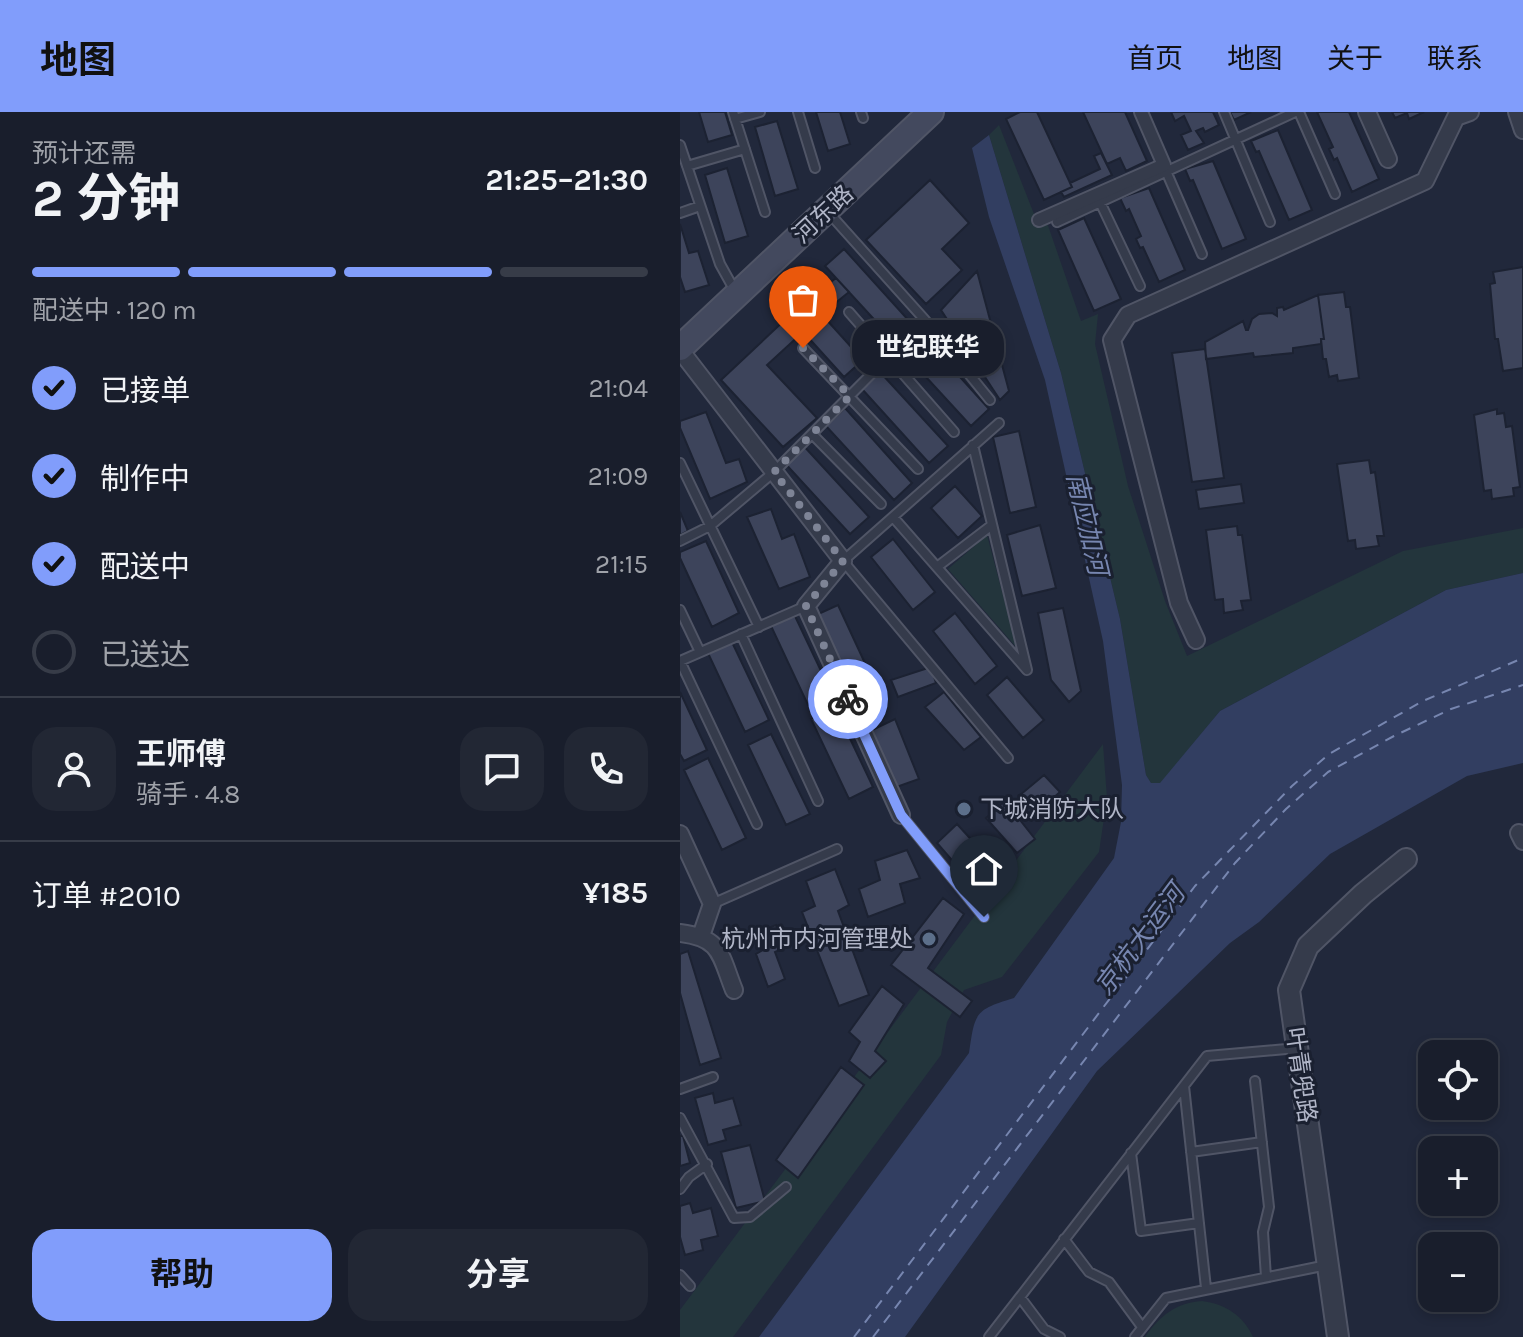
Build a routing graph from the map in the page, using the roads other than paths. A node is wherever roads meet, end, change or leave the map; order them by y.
1 (760, 112) edge
2 (798, 112) edge
3 (931, 112) edge
4 (1141, 112) edge
5 (1224, 112) edge
6 (1297, 112) edge
7 (1367, 112) edge
8 (1470, 112) edge
9 (1517, 112) edge
10 (734, 116) edge
11 (1523, 130) edge
12 (1235, 139) junction
13 (680, 145) edge
14 (745, 149) junction
15 (1388, 159) dead end
16 (687, 166) junction
17 (815, 168) dead end
18 (1166, 171) junction
19 (1335, 194) dead end
20 (1100, 202) junction
21 (700, 206) junction
22 (827, 211) junction
23 (765, 212) dead end
24 (680, 213) edge
25 (1039, 220) dead end
26 (1057, 222) dead end
27 (1270, 222) dead end
28 (1202, 254) dead end
29 (1140, 286) dead end
30 (737, 295) junction
31 (849, 312) dead end
32 (925, 320) junction
33 (803, 348) dead end
34 (680, 349) edge
35 (889, 357) junction
36 (850, 396) junction
37 (990, 400) dead end
38 (999, 423) dead end
39 (954, 432) dead end
40 (812, 434) junction
41 (973, 445) junction
42 (680, 463) edge
43 (918, 469) dead end
44 (774, 472) junction
45 (881, 504) dead end
46 (893, 517) junction
47 (992, 525) junction
48 (710, 526) junction
49 (680, 541) edge
50 (843, 561) junction
51 (937, 567) junction
52 (806, 606) junction
53 (680, 610) edge
54 (759, 627) junction
55 (741, 634) junction
56 (1196, 640) dead end
57 (700, 652) junction
58 (1008, 758) dead end
59 (818, 801) dead end
60 (901, 815) joint
61 (757, 824) dead end
62 (680, 834) edge
63 (837, 849) dead end
64 (1406, 859) dead end
65 (712, 904) junction
66 (984, 917) dead end
67 (680, 933) edge
68 (701, 936) junction
69 (734, 990) dead end
70 (1297, 1047) junction
71 (713, 1077) dead end
72 (1255, 1081) dead end
73 (1184, 1086) junction
74 (680, 1089) edge
75 (680, 1118) edge
76 (1262, 1142) junction
77 (1191, 1152) junction
78 (1131, 1153) junction
79 (707, 1164) junction
80 (786, 1187) dead end
81 (680, 1189) edge
82 (1199, 1223) junction
83 (1064, 1239) junction
84 (1329, 1264) junction
85 (680, 1275) edge
86 (1266, 1277) junction
87 (690, 1286) dead end
88 (1206, 1288) junction
89 (1020, 1297) junction
90 (1142, 1327) junction
91 (989, 1337) edge
92 (1060, 1337) edge
93 (1135, 1337) edge
94 (1338, 1337) edge

1 - 10 lane
2 - 17 lane
3 - 22 main road, 河东路
4 - 25 street
5 - 12 lane
6 - 12 lane
6 - 19 lane
7 - 15 street
8 - 56 street
9 - 11 street
10 - 14 lane
12 - 18 lane
12 - 27 lane
13 - 16 lane
14 - 16 lane
14 - 23 lane
16 - 21 lane
18 - 20 lane
18 - 28 lane
20 - 26 lane
20 - 29 lane
21 - 24 lane
21 - 30 lane
22 - 30 main road, 河东路
22 - 32 lane
30 - 34 main road, 河东路
31 - 35 lane
32 - 35 lane
32 - 37 lane
33 - 36 lane
34 - 44 street
35 - 36 lane
35 - 39 lane
36 - 40 lane
36 - 43 lane
38 - 41 lane
40 - 44 lane
40 - 45 lane
41 - 46 lane
41 - 47 lane
42 - 48 lane
44 - 48 lane
44 - 50 street
46 - 50 lane
46 - 51 lane
47 - 51 lane
47 - 51 lane
48 - 49 lane
48 - 54 lane
50 - 52 street
50 - 58 lane
52 - 54 lane
52 - 60 street
53 - 57 lane
54 - 55 lane
55 - 57 lane
55 - 59 lane
57 - 61 lane
60 - 66 lane
62 - 65 street
63 - 65 lane
64 - 70 street, 叶青兜路
65 - 68 street
67 - 68 street
68 - 69 street
70 - 73 lane
70 - 84 street, 叶青兜路
71 - 74 lane
72 - 76 lane
73 - 77 lane
73 - 78 lane
75 - 79 lane
76 - 77 lane
76 - 86 lane
77 - 82 lane
78 - 82 lane
78 - 83 lane
79 - 80 lane
79 - 81 lane
82 - 88 lane
83 - 89 lane
83 - 90 lane
84 - 86 lane
84 - 94 street, 叶青兜路
85 - 87 lane
86 - 88 lane
88 - 90 lane
89 - 91 lane
89 - 92 lane
90 - 93 lane

